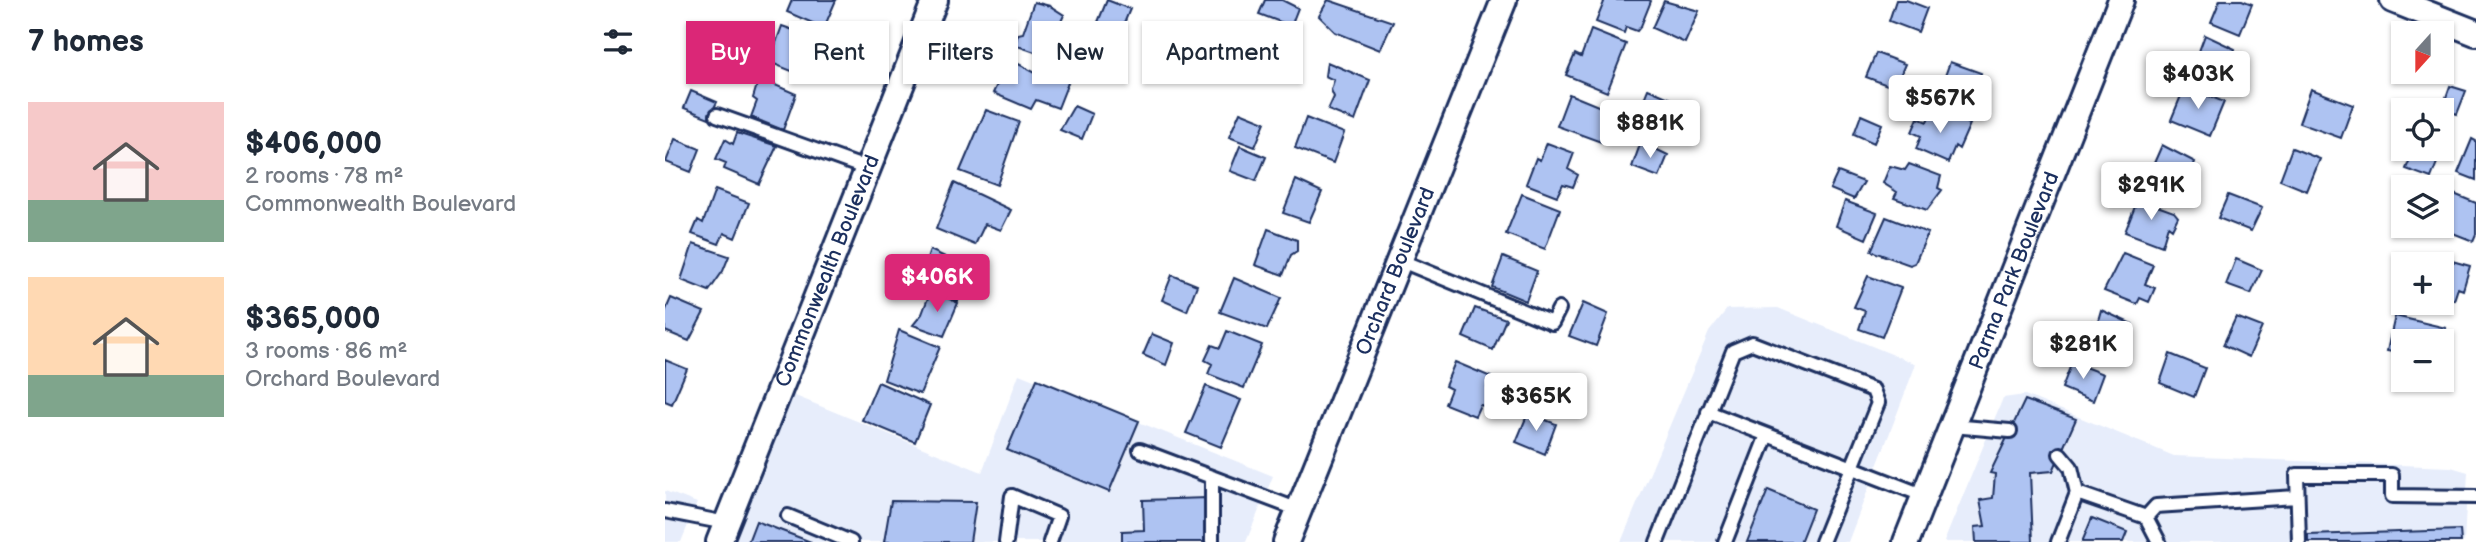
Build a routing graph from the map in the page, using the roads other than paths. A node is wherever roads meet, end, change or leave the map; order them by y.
1 (935, 0) edge
2 (1504, 0) edge
3 (2121, 0) edge
4 (2393, 0) edge
5 (2476, 33) edge
6 (717, 115) dead end
7 (868, 169) junction
8 (1399, 260) junction
9 (1559, 309) dead end
10 (1709, 412) junction
11 (1952, 426) junction
12 (2010, 431) dead end
13 (1767, 435) junction
14 (1140, 450) dead end
15 (2060, 454) dead end
16 (1852, 467) junction
17 (1212, 477) junction
18 (2077, 493) junction
19 (1925, 496) junction
20 (2297, 497) junction
21 (2476, 497) edge
22 (665, 510) edge
23 (1299, 510) junction
24 (788, 516) dead end
25 (2146, 517) junction
26 (723, 533) edge
27 (851, 542) edge
28 (1006, 542) edge
29 (1050, 542) edge
30 (1212, 542) edge
31 (1286, 542) edge
32 (1657, 542) edge
33 (1725, 542) edge
34 (1822, 542) edge
35 (1906, 542) edge
36 (2058, 542) edge
37 (2159, 542) edge
38 (2299, 542) edge

1 - 7 street, Commonwealth Boulevard
2 - 8 street, Orchard Boulevard
3 - 11 street, Parma Park Boulevard
4 - 5 street
6 - 7 lane
7 - 26 street, Commonwealth Boulevard
8 - 9 lane
8 - 23 street, Orchard Boulevard
10 - 13 lane
10 - 16 lane
10 - 32 lane
11 - 12 lane
11 - 19 street, Parma Park Boulevard
13 - 16 lane
13 - 33 lane
14 - 17 lane
15 - 18 lane
16 - 19 lane
16 - 34 lane
17 - 23 lane
17 - 30 lane
18 - 25 lane
18 - 36 lane
19 - 35 street, Parma Park Boulevard
20 - 21 lane
20 - 25 lane
20 - 38 lane
22 - 26 lane
23 - 31 street, Orchard Boulevard
24 - 27 lane
25 - 37 lane
28 - 29 lane

